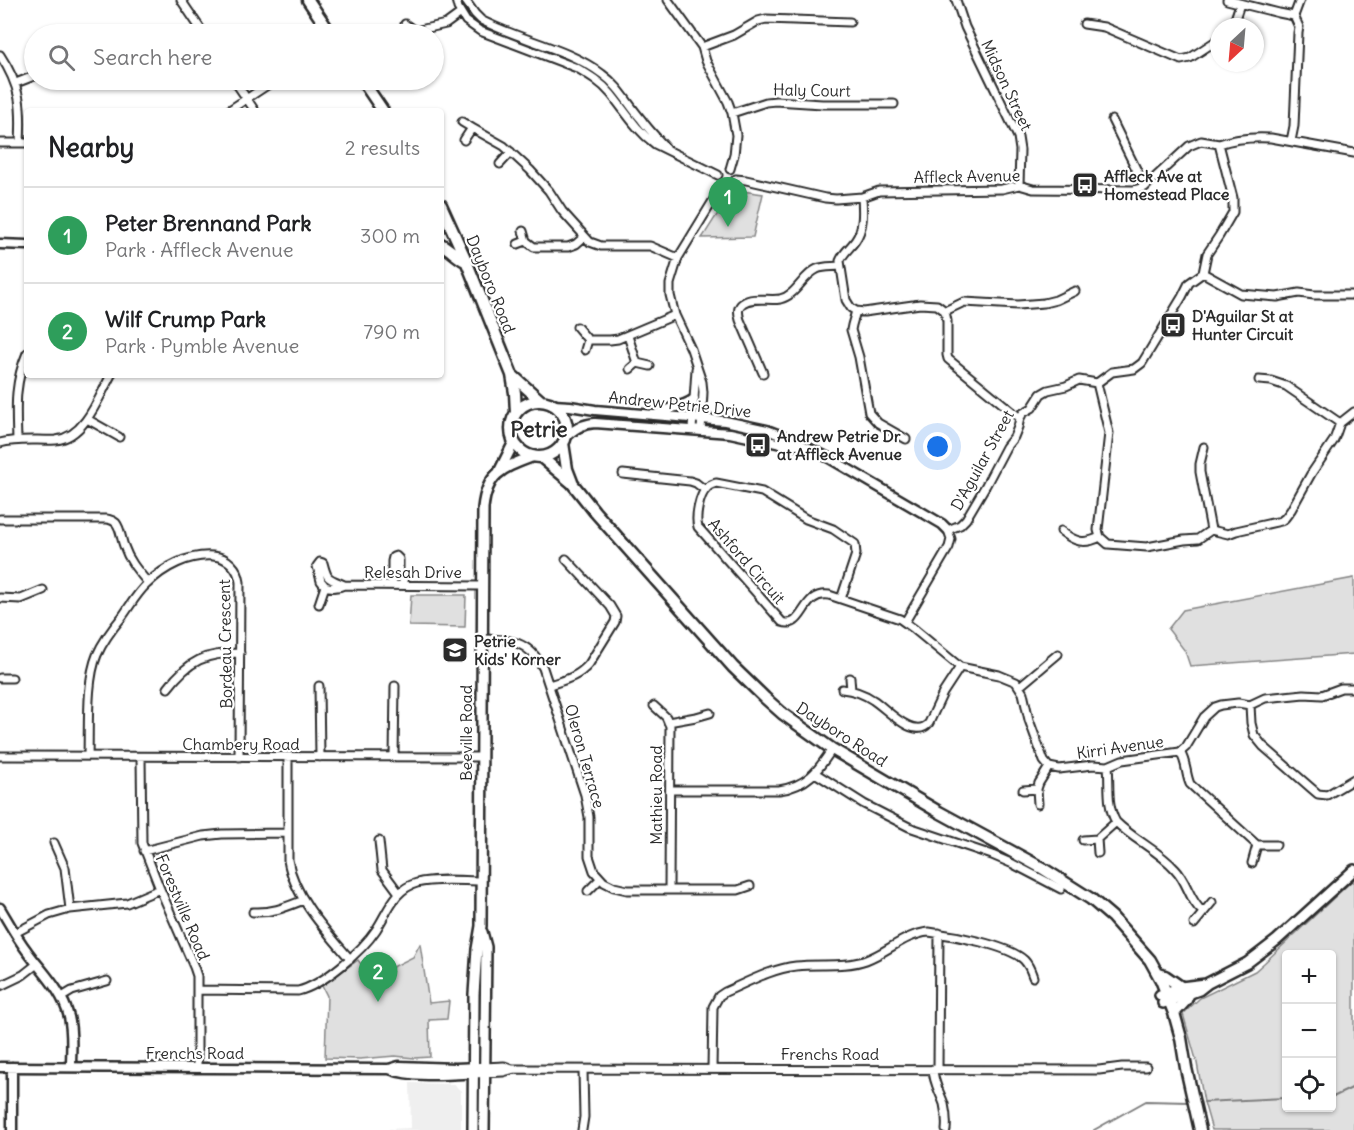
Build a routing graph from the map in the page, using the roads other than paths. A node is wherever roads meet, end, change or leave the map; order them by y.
1 (181, 0) edge
2 (308, 0) edge
3 (456, 0) edge
4 (465, 0) edge
5 (668, 0) edge
6 (956, 0) edge
7 (1227, 0) edge
8 (1300, 0) edge
9 (1240, 4) junction
10 (461, 13) junction
11 (1294, 16) junction
12 (1236, 18) edge
13 (850, 22) dead end
14 (197, 24) edge
15 (324, 24) edge
16 (1084, 24) dead end
17 (444, 25) edge
18 (1210, 45) edge
19 (702, 47) junction
20 (0, 55) edge
21 (24, 79) edge
22 (16, 83) junction
23 (241, 90) edge
24 (260, 90) edge
25 (369, 90) edge
26 (247, 99) junction
27 (894, 104) dead end
28 (233, 108) edge
29 (253, 108) edge
30 (381, 108) edge
31 (732, 113) junction
32 (1112, 120) dead end
33 (462, 122) dead end
34 (472, 128) junction
35 (464, 140) dead end
36 (1292, 141) junction
37 (0, 143) edge
38 (24, 143) edge
39 (1220, 144) junction
40 (667, 149) junction
41 (511, 152) junction
42 (1354, 153) edge
43 (500, 164) dead end
44 (730, 169) junction
45 (718, 174) junction
46 (736, 179) junction
47 (1019, 185) junction
48 (722, 186) junction
49 (1144, 187) junction
50 (862, 197) junction
51 (444, 211) edge
52 (449, 220) junction
53 (523, 231) dead end
54 (444, 236) edge
55 (584, 237) junction
56 (458, 241) junction
57 (444, 242) edge
58 (0, 244) edge
59 (24, 244) edge
60 (444, 244) edge
61 (678, 258) junction
62 (467, 263) junction
63 (840, 266) junction
64 (1203, 273) junction
65 (1075, 291) dead end
66 (1354, 295) edge
67 (856, 311) junction
68 (945, 311) junction
69 (675, 315) junction
70 (577, 327) dead end
71 (628, 336) junction
72 (588, 340) junction
73 (585, 350) dead end
74 (24, 360) edge
75 (637, 363) junction
76 (650, 366) dead end
77 (696, 367) junction
78 (630, 369) dead end
79 (764, 373) dead end
80 (512, 375) junction
81 (109, 378) edge
82 (1259, 380) dead end
83 (1097, 383) junction
84 (694, 399) junction
85 (541, 401) junction
86 (553, 405) junction
87 (1354, 412) edge
88 (516, 413) junction
89 (656, 415) junction
90 (1020, 418) junction
91 (87, 419) junction
92 (698, 419) junction
93 (1340, 423) junction
94 (696, 430) junction
95 (119, 437) dead end
96 (906, 439) dead end
97 (17, 440) junction
98 (564, 440) junction
99 (514, 442) junction
100 (0, 443) edge
101 (801, 446) junction
102 (1203, 447) dead end
103 (538, 456) junction
104 (499, 472) junction
105 (622, 474) dead end
106 (572, 483) junction
107 (705, 490) junction
108 (0, 519) edge
109 (948, 530) junction
110 (1211, 530) junction
111 (1061, 531) dead end
112 (1100, 537) junction
113 (567, 559) dead end
114 (148, 583) junction
115 (344, 585) junction
116 (392, 585) junction
117 (405, 585) junction
118 (325, 586) junction
119 (482, 586) junction
120 (43, 590) dead end
121 (0, 598) edge
122 (841, 599) junction
123 (320, 604) dead end
124 (905, 622) junction
125 (482, 639) junction
126 (240, 653) junction
127 (1058, 654) dead end
128 (960, 667) junction
129 (0, 678) edge
130 (12, 678) dead end
131 (850, 678) dead end
132 (549, 685) junction
133 (319, 686) dead end
134 (1020, 686) junction
135 (395, 687) dead end
136 (168, 688) dead end
137 (842, 688) dead end
138 (1354, 688) edge
139 (851, 690) junction
140 (1250, 705) junction
141 (654, 706) dead end
142 (710, 712) dead end
143 (668, 722) junction
144 (832, 749) junction
145 (1180, 752) junction
146 (0, 756) edge
147 (88, 756) junction
148 (141, 757) junction
149 (239, 757) junction
150 (320, 757) junction
151 (394, 757) junction
152 (481, 757) junction
153 (288, 758) junction
154 (1108, 766) junction
155 (1049, 767) junction
156 (815, 773) junction
157 (1354, 779) edge
158 (1037, 789) junction
159 (670, 790) junction
160 (1023, 790) dead end
161 (1038, 804) dead end
162 (1116, 822) junction
163 (288, 834) junction
164 (1098, 839) junction
165 (1083, 840) dead end
166 (379, 841) dead end
167 (54, 843) dead end
168 (1257, 845) junction
169 (1276, 845) dead end
170 (144, 851) junction
171 (1098, 853) dead end
172 (1252, 863) dead end
173 (1354, 870) edge
174 (600, 879) junction
175 (481, 881) junction
176 (750, 885) dead end
177 (160, 889) junction
178 (1062, 889) dead end
179 (669, 890) junction
180 (588, 891) dead end
181 (399, 892) junction
182 (304, 900) junction
183 (1212, 902) dead end
184 (0, 908) edge
185 (70, 909) junction
186 (254, 912) dead end
187 (1203, 912) junction
188 (1194, 924) dead end
189 (481, 926) junction
190 (15, 933) junction
191 (939, 933) junction
192 (1142, 952) junction
193 (350, 959) junction
194 (37, 964) junction
195 (1159, 974) junction
196 (1033, 977) dead end
197 (107, 981) dead end
198 (0, 986) edge
199 (197, 990) junction
200 (1185, 990) junction
201 (62, 997) junction
202 (1165, 998) junction
203 (1174, 1013) junction
204 (0, 1067) edge
205 (12, 1067) junction
206 (71, 1067) junction
207 (1146, 1067) dead end
208 (197, 1068) junction
209 (1185, 1068) junction
210 (936, 1069) junction
211 (474, 1070) junction
212 (484, 1070) junction
213 (583, 1070) junction
214 (712, 1070) junction
215 (12, 1130) edge
216 (473, 1130) edge
217 (484, 1130) edge
218 (582, 1130) edge
219 (946, 1130) edge
220 (1200, 1130) edge

1 - 14 street
2 - 15 main road
3 - 10 street
4 - 40 street
5 - 19 street
6 - 47 street, Midson Street
7 - 9 street
8 - 11 street
9 - 11 street
9 - 12 street
10 - 17 street
10 - 40 street
11 - 36 street
13 - 19 street
16 - 18 street
19 - 31 street
20 - 22 street
21 - 22 street
22 - 38 street
23 - 26 street
24 - 26 street
25 - 30 main road
26 - 28 street
26 - 29 street
27 - 31 street, Haly Court
31 - 44 street
32 - 49 street
33 - 34 street
34 - 35 street
34 - 41 street
36 - 39 street
36 - 42 street
37 - 38 street
39 - 49 street
39 - 64 street, D'Aguilar Street
40 - 45 street
41 - 43 street
41 - 55 street
44 - 45 street
44 - 46 street
45 - 48 street
46 - 48 street
46 - 50 street, Affleck Avenue
47 - 49 street, Affleck Avenue
47 - 50 street, Affleck Avenue
48 - 61 street
50 - 63 street
51 - 52 main road, Dayboro Road
52 - 54 main road
52 - 56 main road, Dayboro Road
53 - 55 street
55 - 61 street
56 - 57 street
56 - 62 main road, Dayboro Road
58 - 59 street
60 - 62 main road
61 - 69 street
62 - 80 main road, Dayboro Road
63 - 67 street
63 - 79 street
64 - 66 street
64 - 83 street, D'Aguilar Street
65 - 68 street
67 - 68 street
67 - 96 street
68 - 90 street
69 - 71 street
69 - 77 street
70 - 72 street
71 - 72 street
71 - 75 street
72 - 73 street
74 - 97 street
75 - 76 street
75 - 78 street
77 - 84 street
77 - 92 street
80 - 85 main road, Dayboro Road
80 - 88 main road, Dayboro Road
81 - 91 street
82 - 93 street
83 - 90 street, D'Aguilar Street
83 - 112 street
84 - 89 street
84 - 92 street
85 - 86 main road
85 - 88 main road
86 - 89 street, Andrew Petrie Drive
86 - 98 main road
87 - 93 street
88 - 99 main road
89 - 92 street, Andrew Petrie Drive
90 - 109 street, D'Aguilar Street
91 - 95 street
91 - 97 street
92 - 94 street
92 - 101 street, Andrew Petrie Drive
93 - 110 street
94 - 98 street, Andrew Petrie Drive
94 - 101 street, Andrew Petrie Drive
97 - 100 street
98 - 103 main road
98 - 106 main road, Dayboro Road
99 - 103 main road
99 - 104 main road, Beeville Road
101 - 109 street, Andrew Petrie Drive
102 - 110 street
103 - 104 main road
103 - 106 main road, Dayboro Road
104 - 119 main road, Beeville Road
105 - 107 street
106 - 144 main road, Dayboro Road
107 - 122 street
107 - 122 street, Ashford Circuit
108 - 114 street
109 - 124 street
110 - 112 street
111 - 112 street
113 - 132 street
114 - 126 street, Bordeau Crescent
114 - 147 street, Bordeau Crescent
115 - 116 street, Relesah Drive
115 - 118 street, Relesah Drive
115 - 118 street, Relesah Drive
116 - 117 street, Relesah Drive
116 - 117 street
117 - 119 street, Relesah Drive
118 - 123 street
119 - 125 main road, Beeville Road
120 - 121 street
122 - 124 street, Ashford Circuit
124 - 128 street
125 - 132 street, Oleron Terrace
125 - 152 main road, Beeville Road
126 - 136 street
126 - 149 street, Bordeau Crescent
127 - 134 street
128 - 134 street
128 - 139 street
129 - 130 street
131 - 139 street
132 - 174 street, Oleron Terrace
133 - 150 street
134 - 155 street
135 - 151 street
137 - 139 street
138 - 140 street, Kirri Avenue
140 - 145 street, Kirri Avenue
140 - 157 street
141 - 143 street, Mathieu Road
142 - 143 street
143 - 159 street, Mathieu Road
144 - 156 street
144 - 192 main road, Dayboro Road
145 - 154 street, Kirri Avenue
145 - 168 street
146 - 147 street, Chambery Road
147 - 148 street, Chambery Road
148 - 149 street, Chambery Road
148 - 170 street, Forestville Road
149 - 153 street, Chambery Road
150 - 151 street, Chambery Road
150 - 153 street, Chambery Road
151 - 152 street, Chambery Road
152 - 175 main road, Beeville Road
153 - 163 street
154 - 155 street, Kirri Avenue
154 - 162 street
155 - 158 street
156 - 159 street
156 - 178 street
158 - 160 street
158 - 161 street
159 - 179 street, Mathieu Road
162 - 164 street
162 - 187 street
163 - 170 street
163 - 182 street
164 - 165 street
164 - 171 street
166 - 181 street
167 - 185 street
168 - 169 street
168 - 172 street
170 - 177 street, Forestville Road
173 - 200 main road
174 - 179 street
174 - 180 street
175 - 181 street
175 - 189 main road, Beeville Road
176 - 179 street
177 - 185 street
177 - 199 street, Forestville Road
181 - 193 street
182 - 186 street
182 - 193 street
183 - 187 street
184 - 190 street
185 - 190 street
187 - 188 street
189 - 211 main road, Beeville Road
189 - 212 main road, Beeville Road
190 - 194 street
191 - 196 street
191 - 210 street
191 - 214 street
192 - 195 main road, Dayboro Road
192 - 202 main road, Dayboro Road
193 - 199 street
194 - 198 street
194 - 201 street
195 - 200 main road
195 - 202 main road, Dayboro Road
197 - 201 street
199 - 208 street, Forestville Road
200 - 202 main road
200 - 203 main road
201 - 206 street
202 - 203 main road, Dayboro Road
202 - 209 main road, Dayboro Road
203 - 209 main road, Dayboro Road
204 - 205 street, Frenchs Road
205 - 206 street, Frenchs Road
205 - 215 street
206 - 208 street, Frenchs Road
207 - 210 street, Frenchs Road
208 - 211 street, Frenchs Road
209 - 220 main road, Dayboro Road
210 - 214 street, Frenchs Road
210 - 219 street
211 - 212 street, Frenchs Road
211 - 216 main road, Beeville Road
212 - 213 street, Frenchs Road
212 - 217 main road, Beeville Road
213 - 214 street, Frenchs Road
213 - 218 street

